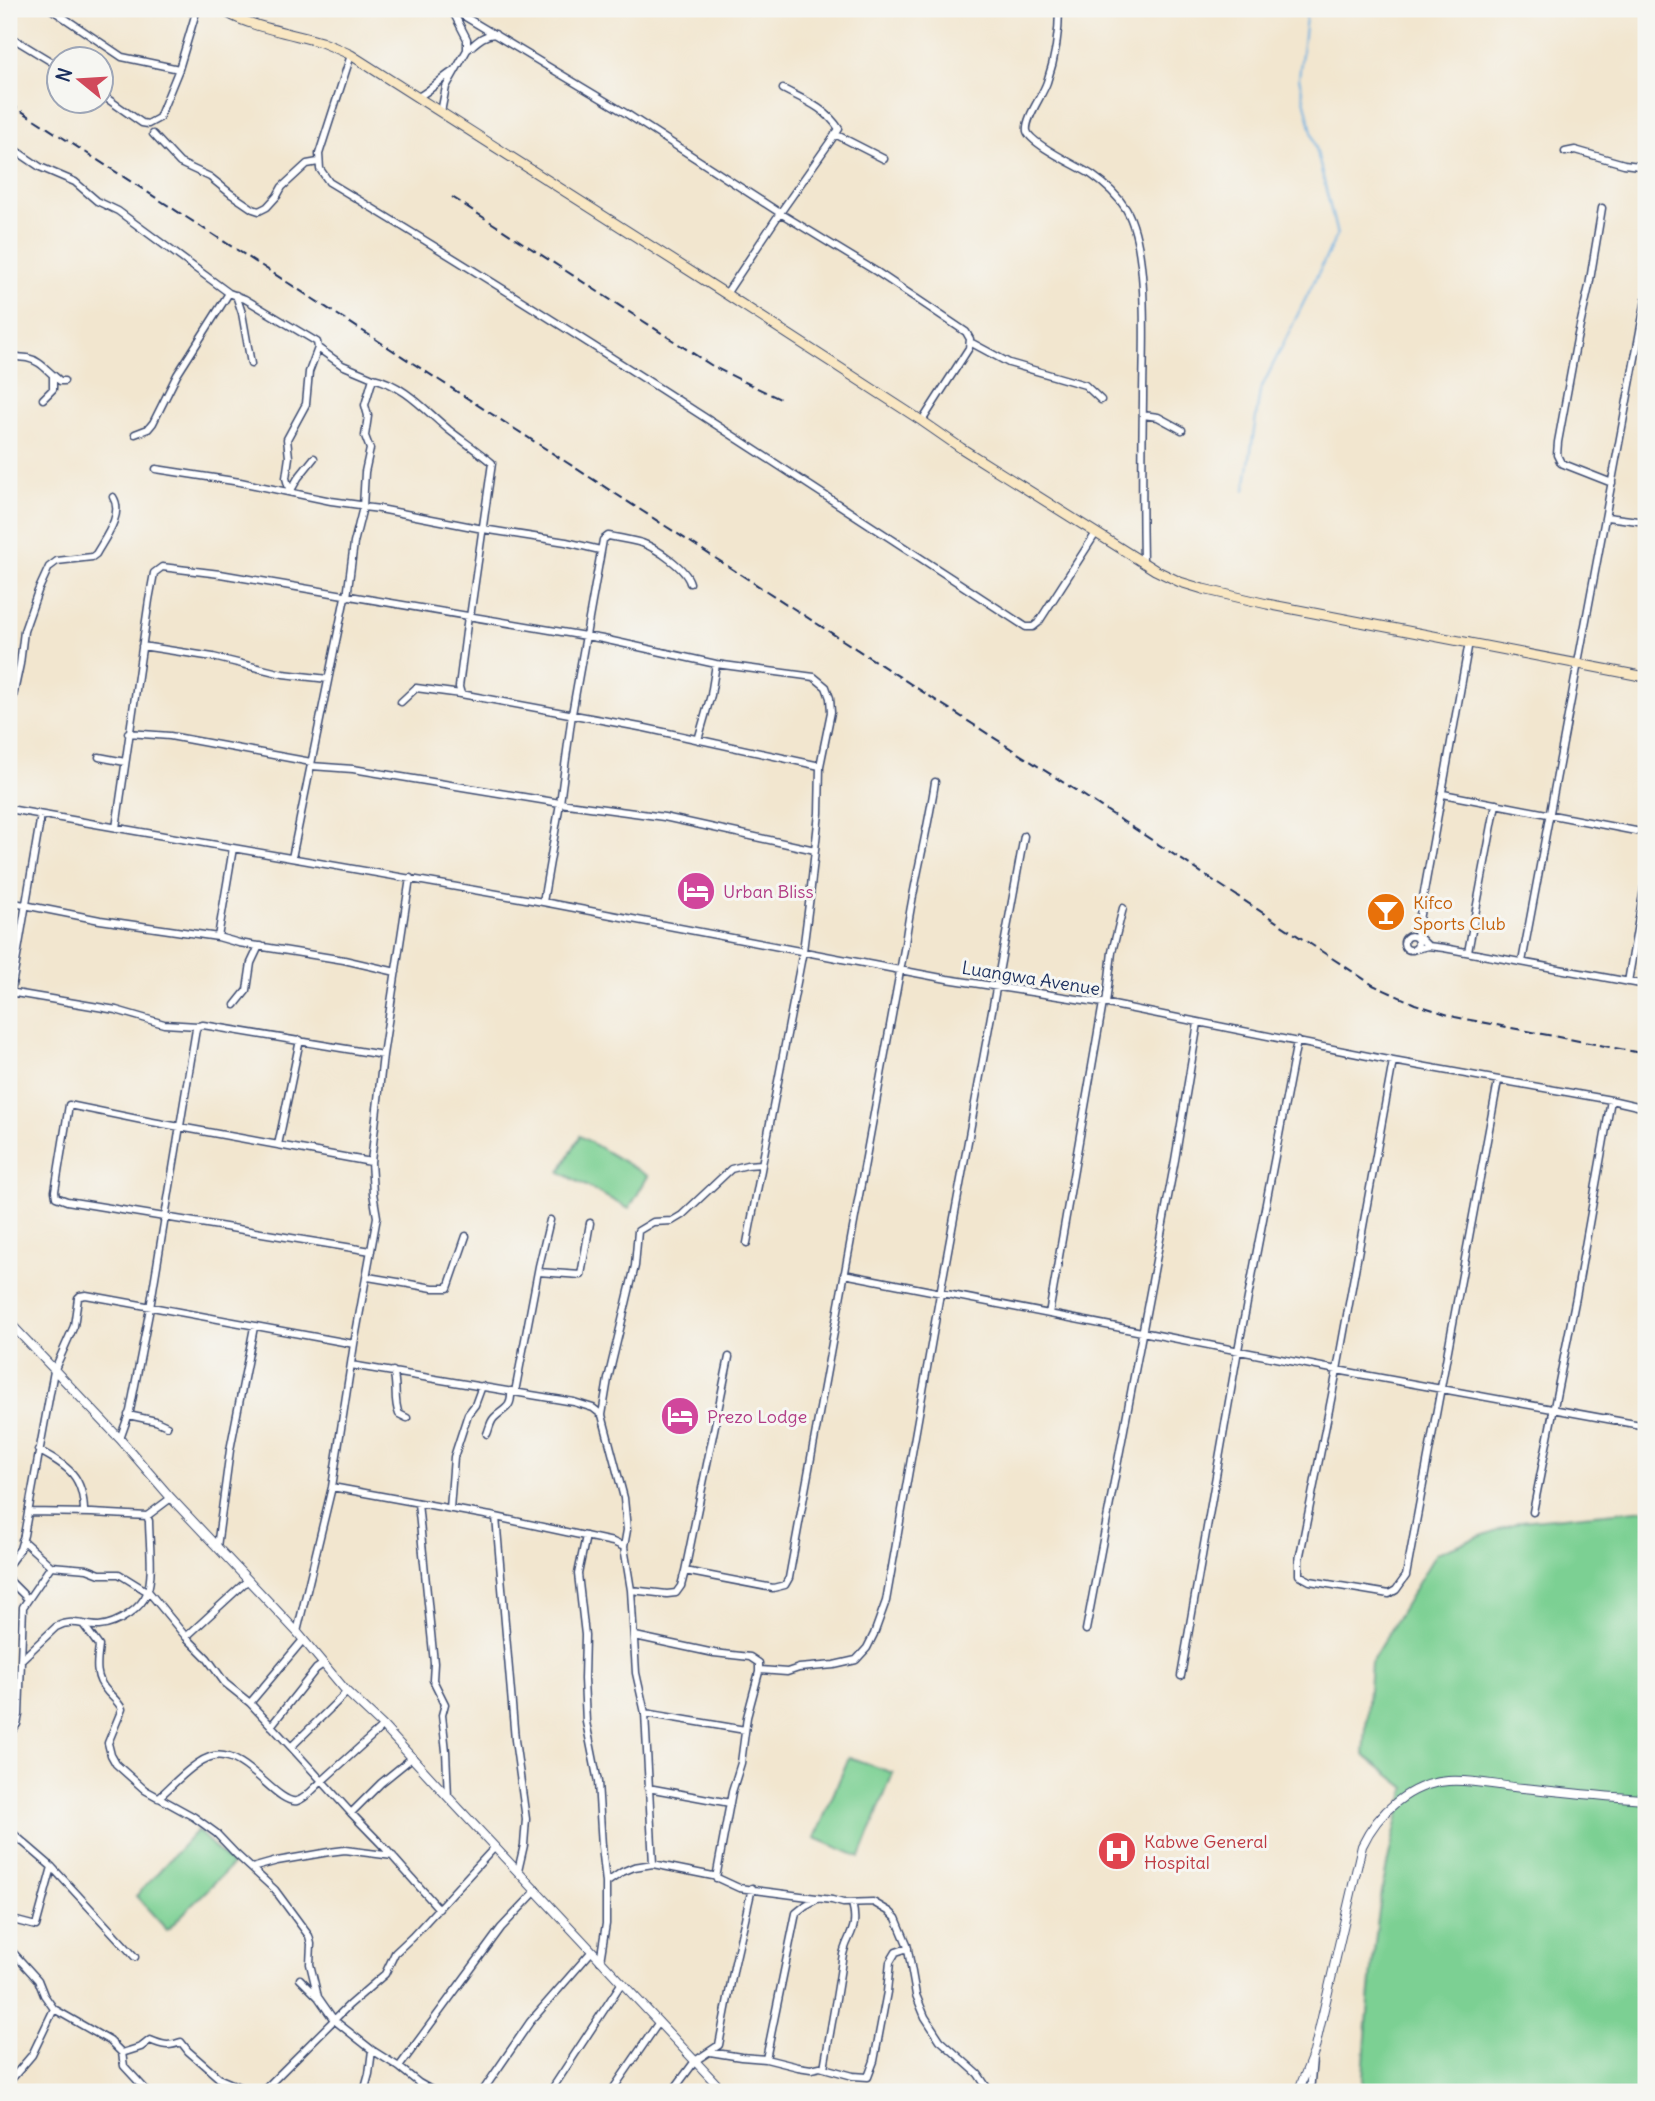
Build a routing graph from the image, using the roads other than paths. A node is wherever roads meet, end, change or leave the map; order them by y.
1 (51, 9) edge
2 (184, 9) edge
3 (223, 9) edge
4 (452, 9) edge
5 (1059, 9) edge
6 (196, 11) edge
7 (495, 34) junction
8 (9, 36) edge
9 (467, 50) junction
10 (351, 55) junction
11 (46, 58) edge
12 (458, 68) junction
13 (179, 69) junction
14 (783, 89) dead end
15 (418, 97) junction
16 (116, 105) edge
17 (441, 112) junction
18 (153, 134) dead end
19 (835, 134) junction
20 (9, 146) edge
21 (1566, 152) dead end
22 (884, 159) dead end
23 (318, 162) junction
24 (1646, 167) edge
25 (1602, 208) dead end
26 (780, 213) junction
27 (232, 294) junction
28 (726, 294) junction
29 (1646, 299) edge
30 (970, 342) junction
31 (318, 348) junction
32 (9, 354) edge
33 (251, 363) dead end
34 (52, 375) junction
35 (373, 378) junction
36 (64, 381) dead end
37 (43, 399) dead end
38 (1101, 400) dead end
39 (1143, 415) junction
40 (922, 421) junction
41 (1182, 430) dead end
42 (135, 434) dead end
43 (314, 458) dead end
44 (156, 469) dead end
45 (1612, 483) junction
46 (290, 492) junction
47 (113, 497) dead end
48 (363, 507) junction
49 (1607, 517) junction
50 (1646, 522) edge
51 (483, 529) junction
52 (1096, 533) junction
53 (600, 550) junction
54 (1143, 564) junction
55 (690, 583) dead end
56 (346, 597) junction
57 (469, 616) junction
58 (586, 636) junction
59 (1469, 642) junction
60 (142, 646) junction
61 (1578, 662) junction
62 (716, 664) junction
63 (1646, 677) edge
64 (328, 679) junction
65 (461, 694) junction
66 (401, 702) dead end
67 (10, 705) edge
68 (572, 714) junction
69 (9, 716) edge
70 (128, 733) junction
71 (698, 740) junction
72 (99, 757) dead end
73 (125, 761) junction
74 (311, 764) junction
75 (820, 766) junction
76 (935, 782) dead end
77 (1443, 794) junction
78 (560, 803) junction
79 (1496, 804) junction
80 (9, 809) edge
81 (41, 815) junction
82 (1550, 815) junction
83 (116, 828) junction
84 (1646, 833) edge
85 (1024, 836) dead end
86 (233, 848) junction
87 (815, 850) junction
88 (292, 858) junction
89 (1646, 877) edge
90 (410, 878) junction
91 (9, 902) edge
92 (543, 902) junction
93 (26, 905) junction
94 (1123, 908) dead end
95 (1414, 935) junction
96 (218, 937) junction
97 (1425, 944) junction
98 (261, 946) junction
99 (1416, 949) junction
100 (803, 951) junction
101 (1468, 952) junction
102 (1522, 962) junction
103 (900, 969) junction
104 (396, 972) junction
105 (1628, 982) junction
106 (1646, 985) edge
107 (996, 987) junction
108 (10, 994) edge
109 (1105, 1003) junction
110 (235, 1005) dead end
111 (1198, 1023) junction
112 (198, 1026) junction
113 (300, 1040) junction
114 (1297, 1041) junction
115 (383, 1055) junction
116 (1393, 1061) junction
117 (1498, 1081) junction
118 (1611, 1100) junction
119 (1646, 1108) edge
120 (180, 1127) junction
121 (278, 1145) junction
122 (372, 1162) junction
123 (762, 1164) junction
124 (166, 1218) junction
125 (550, 1220) dead end
126 (590, 1223) dead end
127 (466, 1236) dead end
128 (747, 1243) dead end
129 (371, 1251) junction
130 (538, 1272) junction
131 (844, 1274) junction
132 (368, 1277) junction
133 (940, 1294) junction
134 (150, 1308) junction
135 (1049, 1314) junction
136 (9, 1322) edge
137 (254, 1327) junction
138 (1141, 1331) junction
139 (354, 1344) junction
140 (1238, 1350) junction
141 (729, 1357) dead end
142 (351, 1365) junction
143 (1337, 1370) junction
144 (54, 1371) junction
145 (393, 1371) junction
146 (482, 1386) junction
147 (1441, 1389) junction
148 (513, 1391) junction
149 (1553, 1410) junction
150 (128, 1415) junction
151 (602, 1415) junction
152 (407, 1418) dead end
153 (167, 1426) dead end
154 (1646, 1426) edge
155 (487, 1434) dead end
156 (120, 1439) junction
157 (38, 1450) junction
158 (332, 1487) junction
159 (171, 1498) junction
160 (418, 1503) junction
161 (450, 1509) junction
162 (28, 1512) junction
163 (1533, 1512) dead end
164 (84, 1513) junction
165 (147, 1516) junction
166 (496, 1517) junction
167 (586, 1536) junction
168 (22, 1539) junction
169 (217, 1547) junction
170 (624, 1547) junction
171 (9, 1564) edge
172 (51, 1566) junction
173 (685, 1571) junction
174 (9, 1580) edge
175 (247, 1580) junction
176 (631, 1590) junction
177 (148, 1591) junction
178 (28, 1599) junction
179 (83, 1625) junction
180 (1086, 1630) dead end
181 (297, 1632) junction
182 (635, 1636) junction
183 (186, 1637) junction
184 (303, 1640) junction
185 (21, 1660) junction
186 (323, 1664) junction
187 (760, 1670) junction
188 (1181, 1676) dead end
189 (347, 1692) junction
190 (250, 1703) junction
191 (645, 1713) junction
192 (271, 1726) junction
193 (383, 1726) junction
194 (745, 1730) junction
195 (9, 1735) edge
196 (291, 1748) junction
197 (413, 1758) junction
198 (323, 1781) junction
199 (648, 1788) junction
200 (448, 1797) junction
201 (158, 1798) junction
202 (1646, 1799) edge
203 (730, 1804) junction
204 (351, 1813) junction
205 (9, 1830) edge
206 (9, 1839) edge
207 (495, 1847) junction
208 (9, 1855) edge
209 (393, 1856) junction
210 (653, 1864) junction
211 (52, 1867) junction
212 (253, 1868) junction
213 (518, 1871) junction
214 (716, 1878) junction
215 (606, 1882) junction
216 (752, 1888) junction
217 (537, 1890) junction
218 (819, 1899) junction
219 (852, 1903) junction
220 (439, 1909) junction
221 (9, 1919) edge
222 (9, 1948) edge
223 (908, 1948) junction
224 (592, 1951) junction
225 (135, 1957) dead end
226 (600, 1961) junction
227 (300, 1979) dead end
228 (621, 1984) junction
229 (318, 1997) junction
230 (54, 2009) junction
231 (334, 2020) junction
232 (659, 2022) junction
233 (372, 2050) junction
234 (709, 2052) junction
235 (1314, 2052) junction
236 (122, 2053) junction
237 (766, 2059) junction
238 (695, 2062) junction
239 (399, 2067) junction
240 (824, 2068) junction
241 (9, 2082) edge
242 (419, 2082) junction
243 (264, 2089) edge
244 (148, 2092) edge
245 (251, 2092) edge
246 (274, 2092) edge
247 (364, 2092) edge
248 (419, 2092) edge
249 (435, 2092) edge
250 (482, 2092) edge
251 (550, 2092) edge
252 (611, 2092) edge
253 (672, 2092) edge
254 (724, 2092) edge
255 (990, 2092) edge
256 (1298, 2092) edge
257 (1310, 2092) edge

1 - 13 street
2 - 6 street
3 - 10 main road
4 - 7 street
4 - 9 street
5 - 39 street
6 - 13 street
7 - 9 street
7 - 26 street
8 - 11 street
9 - 12 street
10 - 15 main road
10 - 23 street
12 - 15 street
12 - 17 street
13 - 16 street
14 - 19 street
15 - 17 main road
17 - 28 main road
18 - 23 street
19 - 22 street
19 - 26 street
20 - 27 street
21 - 24 street
23 - 52 street
25 - 45 street
26 - 28 street
26 - 30 street
27 - 31 street
27 - 33 street
27 - 42 street
28 - 40 main road
29 - 45 street
30 - 38 street
30 - 40 street
31 - 35 street
31 - 46 street
32 - 34 street
34 - 36 street
34 - 37 street
35 - 48 street
35 - 51 street
39 - 41 street
39 - 54 street
40 - 52 main road
43 - 46 street
44 - 46 street
45 - 49 street
46 - 48 street
47 - 67 street
48 - 51 street
48 - 56 street
49 - 50 street
49 - 61 street
51 - 53 street
51 - 57 street
52 - 54 main road
53 - 55 street
53 - 58 street
54 - 59 main road
56 - 57 street
56 - 60 street
56 - 64 street
57 - 58 street
57 - 65 street
58 - 62 street
58 - 68 street
59 - 61 main road
59 - 77 street
60 - 64 street
60 - 70 street
61 - 63 main road
61 - 82 street
62 - 71 street
62 - 75 street
64 - 74 street
65 - 66 street
65 - 68 street
67 - 69 street
68 - 71 street
68 - 78 street
70 - 73 street
70 - 74 street
71 - 75 street
72 - 73 street
73 - 83 street
74 - 78 street
74 - 88 street
75 - 87 street
76 - 103 street
77 - 79 street
77 - 95 street
78 - 87 street
78 - 92 street
79 - 82 street
79 - 101 street
80 - 81 street, Luangwa Avenue
81 - 83 street, Luangwa Avenue
81 - 93 street
82 - 84 street
82 - 102 street
83 - 86 street, Luangwa Avenue
85 - 107 street
86 - 88 street, Luangwa Avenue
86 - 96 street
87 - 100 street
88 - 90 street, Luangwa Avenue
89 - 105 street
90 - 92 street, Luangwa Avenue
90 - 104 street
91 - 93 street
92 - 100 street, Luangwa Avenue
93 - 96 street
93 - 108 street
94 - 109 street
95 - 97 street
95 - 99 street
95 - 99 street
96 - 98 street
97 - 99 street
97 - 101 street
98 - 104 street
98 - 110 street
100 - 103 street, Luangwa Avenue
100 - 123 street
101 - 102 street
102 - 105 street
103 - 107 street, Luangwa Avenue
103 - 131 street
104 - 115 street
105 - 106 street
107 - 109 street, Luangwa Avenue
107 - 133 street
108 - 112 street
109 - 111 street, Luangwa Avenue
109 - 135 street
111 - 114 street, Luangwa Avenue
111 - 138 street
112 - 113 street
112 - 120 street
113 - 115 street
113 - 121 street
114 - 116 street, Luangwa Avenue
114 - 140 street
115 - 122 street
116 - 117 street, Luangwa Avenue
116 - 143 street
117 - 118 street, Luangwa Avenue
117 - 147 street
118 - 119 street, Luangwa Avenue
118 - 149 street
120 - 121 street
120 - 124 street
120 - 124 street
121 - 122 street
122 - 129 street
123 - 128 street
123 - 151 street
124 - 129 street
124 - 134 street
125 - 130 street
126 - 130 street
127 - 132 street
129 - 132 street
130 - 148 street
131 - 133 street
131 - 173 street
132 - 139 street
133 - 135 street
133 - 187 street
134 - 137 street
134 - 144 street
134 - 150 street
135 - 138 street
136 - 144 street
137 - 139 street
137 - 169 street
138 - 140 street
138 - 180 street
139 - 142 street
140 - 143 street
140 - 188 street
141 - 173 street
142 - 145 street
142 - 158 street
143 - 147 street
143 - 147 street
144 - 156 street
144 - 157 street
145 - 146 street
145 - 152 street
146 - 148 street
146 - 161 street
147 - 149 street
148 - 151 street
148 - 155 street
149 - 154 street
149 - 163 street
150 - 153 street
150 - 156 street
151 - 170 street
156 - 159 street
157 - 162 street
157 - 164 street
158 - 160 street
158 - 181 street
159 - 165 street
159 - 169 street
160 - 161 street
160 - 200 street
161 - 166 street
162 - 164 street
162 - 168 street
164 - 165 street
165 - 177 street
166 - 167 street
166 - 213 street
167 - 170 street
167 - 215 street
168 - 171 street
168 - 172 street
169 - 175 street
170 - 176 street
172 - 177 street
172 - 178 street
173 - 176 street
174 - 178 street
175 - 181 street
175 - 183 street
176 - 182 street
177 - 179 street
177 - 183 street
178 - 185 street
179 - 185 street
179 - 201 street
181 - 184 street
182 - 187 street
182 - 191 street
183 - 190 street
184 - 186 street
184 - 190 street
185 - 195 street
186 - 189 street
186 - 192 street
187 - 194 street
189 - 193 street
189 - 196 street
190 - 192 street
191 - 194 street
191 - 199 street
192 - 196 street
193 - 197 street
193 - 198 street
194 - 203 street
196 - 198 street
197 - 200 street
197 - 204 street
198 - 201 street
198 - 204 street
199 - 203 street
199 - 210 street
200 - 207 street
201 - 212 street
202 - 235 street
203 - 214 street
204 - 209 street
205 - 211 street
206 - 208 street
207 - 213 street
207 - 220 street
209 - 212 street
209 - 220 street
210 - 214 street
210 - 215 street
211 - 221 street
211 - 225 street
212 - 229 street
213 - 217 street
214 - 216 street
215 - 226 street
216 - 218 street
216 - 234 street
217 - 224 street
217 - 239 street
218 - 219 street
218 - 237 street
219 - 223 street
219 - 240 street
220 - 231 street
222 - 230 street
223 - 240 street
223 - 255 street
224 - 226 street
224 - 250 street
226 - 228 street
227 - 229 street
228 - 232 street
228 - 251 street
229 - 231 street
230 - 236 street
230 - 241 street
231 - 233 street
231 - 243 street
232 - 238 street
232 - 252 street
233 - 239 street
233 - 247 street
234 - 237 street
234 - 238 street
235 - 256 street
235 - 257 street
236 - 244 street
236 - 245 street
237 - 240 street
238 - 253 street
238 - 254 street
239 - 242 street
242 - 248 street
242 - 249 street
243 - 246 street

